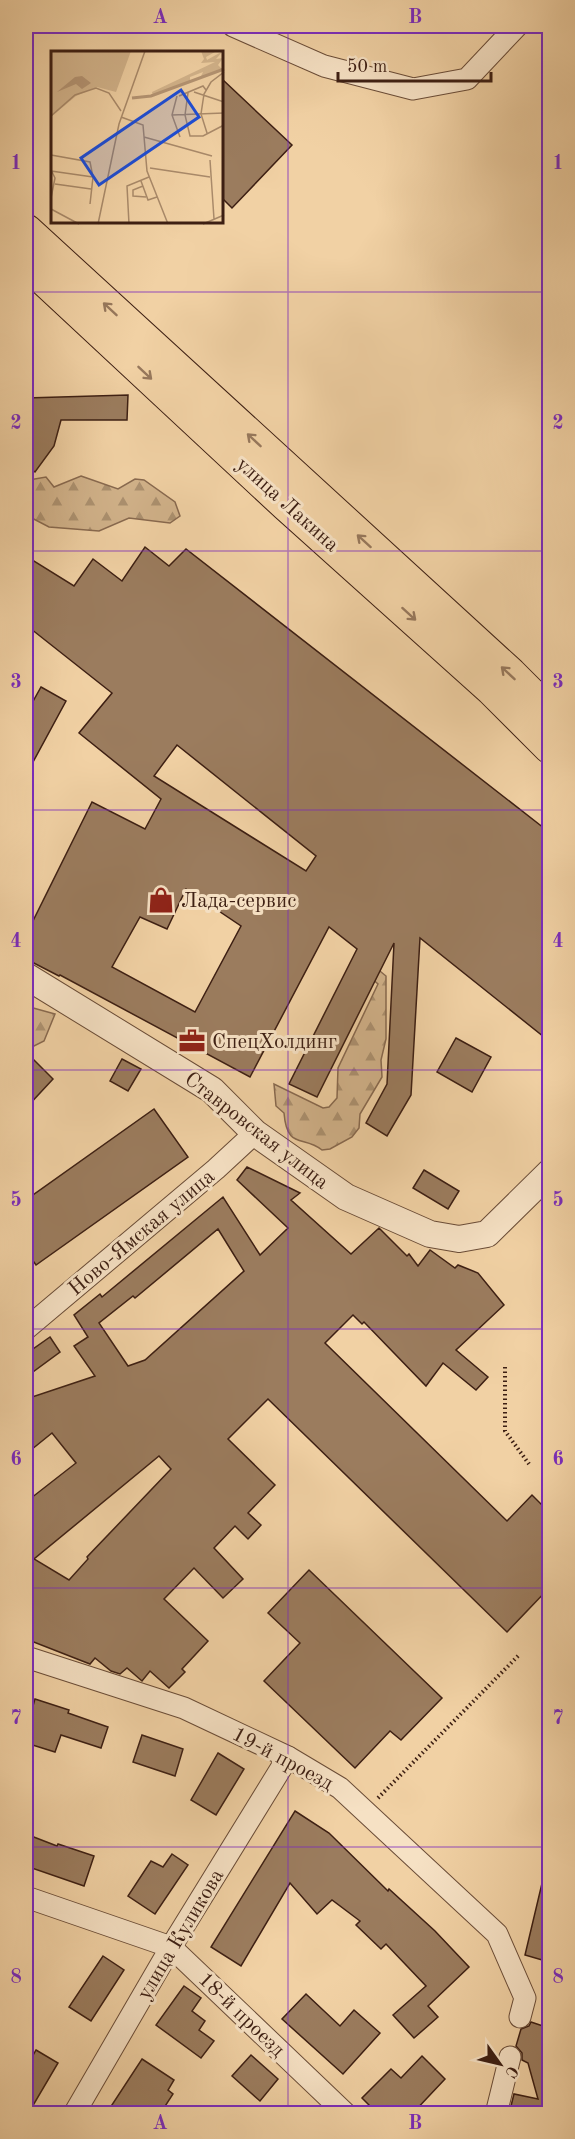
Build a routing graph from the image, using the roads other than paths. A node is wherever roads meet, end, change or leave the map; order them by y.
1 (233, 26) edge
2 (517, 26) edge
3 (26, 231) edge
4 (26, 262) edge
5 (549, 714) edge
6 (549, 747) edge
7 (26, 976) edge
8 (255, 1133) junction
9 (549, 1172) edge
10 (26, 1329) edge
11 (26, 1657) edge
12 (288, 1757) junction
13 (26, 1897) edge
14 (171, 1947) junction
15 (520, 2017) dead end
16 (510, 2057) dead end
17 (74, 2114) edge
18 (346, 2114) edge
19 (496, 2114) edge

1 - 2 street
5 -> 3 highway, улица Лакина
4 -> 6 highway, улица Лакина
7 - 8 street, Ставровская улица
8 - 9 street, Ставровская улица
8 - 10 street, Ново-Ямская улица
11 - 12 street, 19-й проезд
12 - 14 street, улица Куликова
12 - 15 street, 19-й проезд
13 - 14 street, 18-й проезд
14 - 17 street, улица Куликова
14 - 18 street, 18-й проезд
16 - 19 street

